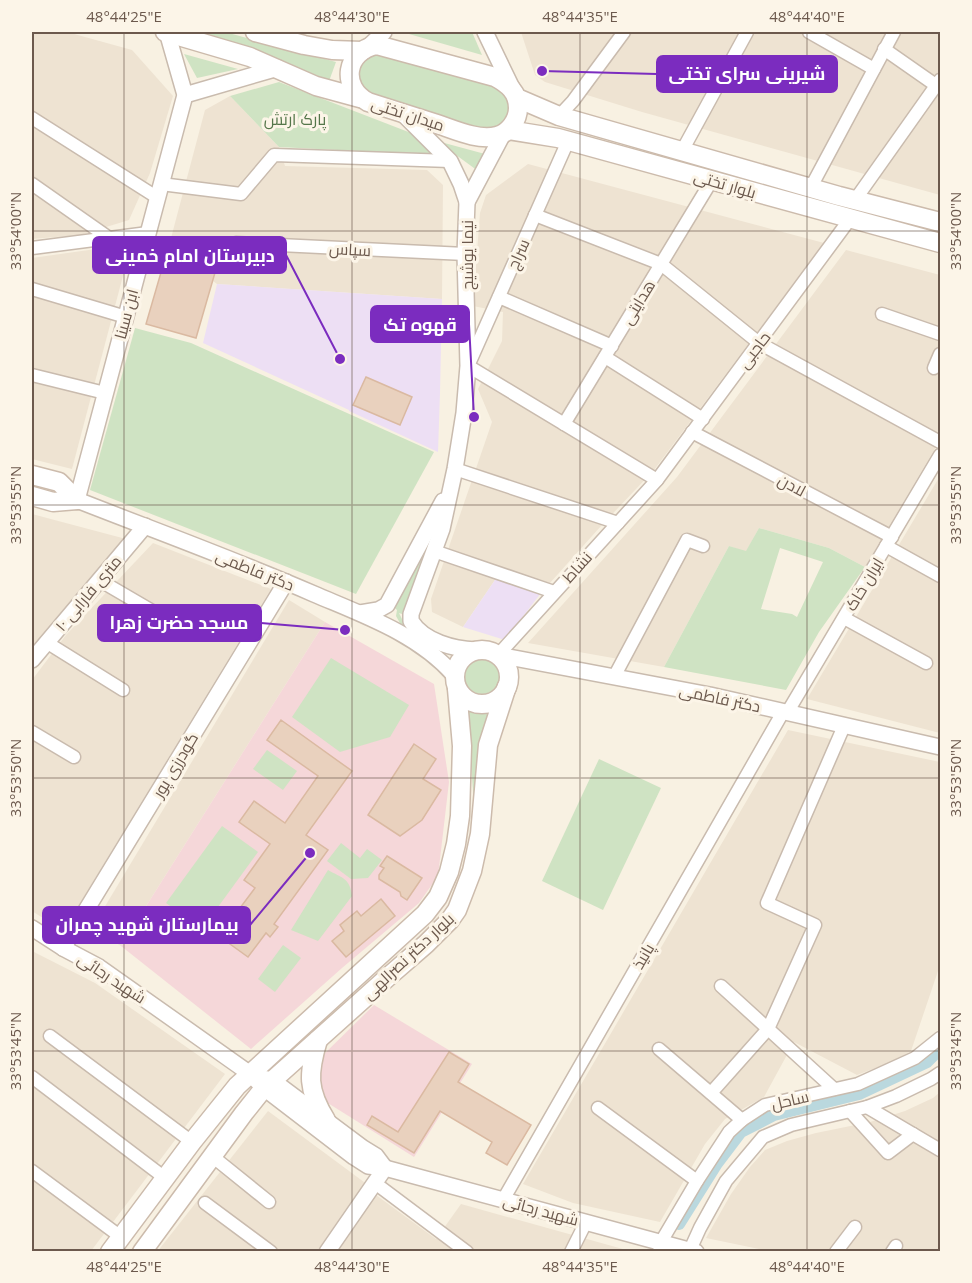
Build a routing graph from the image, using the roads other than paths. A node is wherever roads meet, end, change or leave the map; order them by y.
1 (166, 32) edge
2 (255, 32) edge
3 (384, 32) edge
4 (485, 32) edge
5 (624, 32) edge
6 (747, 32) edge
7 (809, 32) edge
8 (894, 32) edge
9 (366, 48) junction
10 (884, 49) junction
11 (278, 68) junction
12 (874, 69) junction
13 (939, 83) edge
14 (515, 94) junction
15 (185, 95) junction
16 (360, 98) junction
17 (402, 113) junction
18 (559, 116) junction
19 (32, 118) edge
20 (505, 132) junction
21 (568, 141) junction
22 (682, 151) junction
23 (450, 161) junction
24 (712, 180) junction
25 (32, 184) edge
26 (811, 187) junction
27 (159, 191) junction
28 (855, 200) junction
29 (467, 202) junction
30 (802, 206) junction
31 (535, 215) junction
32 (850, 219) junction
33 (940, 222) edge
34 (148, 233) junction
35 (109, 238) junction
36 (236, 243) dead end
37 (940, 243) edge
38 (32, 248) edge
39 (465, 254) junction
40 (661, 264) junction
41 (32, 289) edge
42 (499, 297) junction
43 (882, 314) dead end
44 (126, 317) junction
45 (940, 334) edge
46 (759, 343) junction
47 (612, 346) junction
48 (940, 354) edge
49 (605, 357) junction
50 (468, 366) junction
51 (934, 368) dead end
52 (32, 375) edge
53 (105, 393) junction
54 (703, 419) junction
55 (564, 424) junction
56 (693, 432) junction
57 (940, 442) edge
58 (940, 455) edge
59 (455, 469) junction
60 (32, 475) edge
61 (935, 477) edge
62 (657, 480) junction
63 (451, 486) junction
64 (32, 496) edge
65 (77, 500) junction
66 (618, 523) junction
67 (145, 526) junction
68 (889, 542) junction
69 (703, 546) dead end
70 (434, 551) junction
71 (940, 576) edge
72 (99, 580) junction
73 (286, 582) junction
74 (554, 592) junction
75 (360, 613) junction
76 (844, 618) junction
77 (171, 622) dead end
78 (46, 642) junction
79 (476, 650) junction
80 (498, 655) junction
81 (32, 660) edge
82 (926, 663) dead end
83 (614, 677) junction
84 (455, 682) junction
85 (507, 686) junction
86 (123, 690) dead end
87 (785, 713) junction
88 (844, 726) junction
89 (32, 732) edge
90 (940, 747) edge
91 (74, 757) dead end
92 (460, 816) junction
93 (482, 819) junction
94 (32, 928) edge
95 (63, 948) junction
96 (721, 986) dead end
97 (768, 1029) junction
98 (50, 1036) dead end
99 (940, 1038) edge
100 (318, 1039) junction
101 (659, 1049) dead end
102 (940, 1072) edge
103 (249, 1073) junction
104 (32, 1077) edge
105 (268, 1084) junction
106 (834, 1089) junction
107 (711, 1093) junction
108 (867, 1107) junction
109 (598, 1108) dead end
110 (850, 1111) junction
111 (326, 1120) junction
112 (742, 1120) junction
113 (913, 1134) junction
114 (192, 1142) junction
115 (940, 1150) edge
116 (212, 1156) junction
117 (385, 1168) junction
118 (32, 1171) edge
119 (165, 1178) junction
120 (697, 1180) junction
121 (375, 1183) junction
122 (186, 1191) junction
123 (503, 1200) junction
124 (269, 1202) dead end
125 (205, 1203) dead end
126 (586, 1222) junction
127 (855, 1227) dead end
128 (115, 1244) edge
129 (660, 1247) edge
130 (142, 1251) edge
131 (271, 1251) edge
132 (327, 1251) edge
133 (467, 1251) edge
134 (571, 1251) edge
135 (693, 1251) edge
136 (836, 1251) edge

1 - 11 main road
1 - 15 street
2 - 9 main road
3 - 9 street
4 - 14 street
5 - 18 street
6 - 22 street
7 - 12 street
8 - 10 street
9 - 14 main road
9 - 16 main road, میدان تختی
10 - 12 street
10 - 13 street
11 - 15 street
11 - 16 main road
12 - 26 street
13 - 28 street
14 - 18 main road, بلوار تختی
14 - 20 main road
15 - 27 street, ابن سینا
16 - 17 main road, میدان تختی
17 - 20 main road, میدان تختی
17 - 23 street, نیما یوشیج
18 - 22 main road, بلوار تختی
19 - 27 street
20 - 21 main road, بلوار تختی
20 - 29 street, نیما یوشیج
21 - 24 main road, بلوار تختی
21 - 31 street, سراج
22 - 26 main road, بلوار تختی
23 - 27 street
23 - 29 street, نیما یوشیج
24 - 30 main road, بلوار تختی
24 - 40 street, هدایتی
25 - 35 street
26 - 28 main road, بلوار تختی
26 - 30 main road
27 - 34 street, ابن سینا
28 - 33 main road, بلوار تختی
29 - 39 street, نیما یوشیج
30 - 32 main road, بلوار تختی
31 - 40 street
31 - 42 street, سراج
32 - 37 main road, بلوار تختی
32 - 46 street, حاجبی
34 - 35 street
34 - 44 street, ابن سینا
35 - 38 street
36 - 39 street, سپاس
39 - 50 street, نیما یوشیج
40 - 46 street
40 - 47 street, هدایتی
41 - 44 street
42 - 47 street
42 - 50 street, سراج
43 - 45 street
44 - 53 street, ابن سینا
46 - 54 street, حاجبی
46 - 57 street
47 - 49 street, هدایتی
48 - 51 street
49 - 54 street
49 - 55 street, هدایتی
50 - 55 street
50 - 59 street, نیما یوشیج
52 - 53 street
53 - 65 street, ابن سینا
54 - 56 street, حاجبی
55 - 62 street
56 - 62 street, حاجبی
56 - 68 street, لادن
58 - 61 street, ایران خاک
59 - 63 street, نیما یوشیج
59 - 66 street
60 - 65 main road
61 - 68 street, ایران خاک
62 - 66 street, نشاط
63 - 70 street, نیما یوشیج
63 - 75 street, نیما یوشیج
64 - 65 main road
65 - 67 street, دکتر فاطمی
66 - 74 street, نشاط
67 - 72 street, ۱۰ متری فارابی
67 - 73 street, دکتر فاطمی
68 - 71 street, لادن
68 - 76 street, ایران خاک
69 - 83 street
70 - 74 street
70 - 79 street, نیما یوشیج
72 - 77 street
72 - 78 street, ۱۰ متری فارابی
73 - 75 street, دکتر فاطمی
73 - 95 street, گودرزی پور
74 - 80 street, نشاط
75 - 84 street, دکتر فاطمی
76 - 82 street
76 - 87 street, ایران خاک
78 - 81 street, ۱۰ متری فارابی
78 - 86 street
79 - 80 main road
79 - 84 main road
80 - 83 street, دکتر فاطمی
80 - 85 main road
83 - 87 street, دکتر فاطمی
84 - 85 main road
84 - 92 main road, بلوار دکتر نصرالهی
85 - 93 main road, بلوار دکتر نصرالهی
87 - 88 street, دکتر فاطمی
87 - 123 street, پانیذ
88 - 90 street, دکتر فاطمی
88 - 97 street
89 - 91 street
92 - 93 main road
92 - 103 main road, بلوار دکتر نصرالهی
93 - 100 main road, بلوار دکتر نصرالهی
94 - 95 street, شهید رجائی
95 - 103 street, شهید رجائی
96 - 97 street
97 - 106 street
97 - 107 street
98 - 114 street
99 - 106 street, ساحل
100 - 105 main road, بلوار دکتر نصرالهی
100 - 111 main road
101 - 107 street
102 - 108 street, ساحل
103 - 105 street, شهید رجائی
103 - 114 main road, بلوار دکتر نصرالهی
104 - 119 street
105 - 111 street, شهید رجائی
105 - 116 main road, بلوار دکتر نصرالهی
105 - 117 street, شهید رجائی
106 - 112 street, ساحل
107 - 112 street
108 - 110 street, ساحل
108 - 113 street
109 - 120 street
110 - 113 street
110 - 135 street, ساحل
111 - 117 street, شهید رجائی
112 - 120 street, ساحل
113 - 115 street
114 - 119 main road, بلوار دکتر نصرالهی
116 - 122 main road, بلوار دکتر نصرالهی
116 - 124 street
117 - 121 street
117 - 123 street, شهید رجائی
118 - 128 street
119 - 122 main road
119 - 128 main road, بلوار دکتر نصرالهی
120 - 129 street, ساحل
121 - 132 street
121 - 133 street
122 - 130 main road, بلوار دکتر نصرالهی
123 - 126 street, شهید رجائی
125 - 131 street
126 - 129 street, شهید رجائی
126 - 134 street
127 - 136 street
129 - 135 street, شهید رجائی

